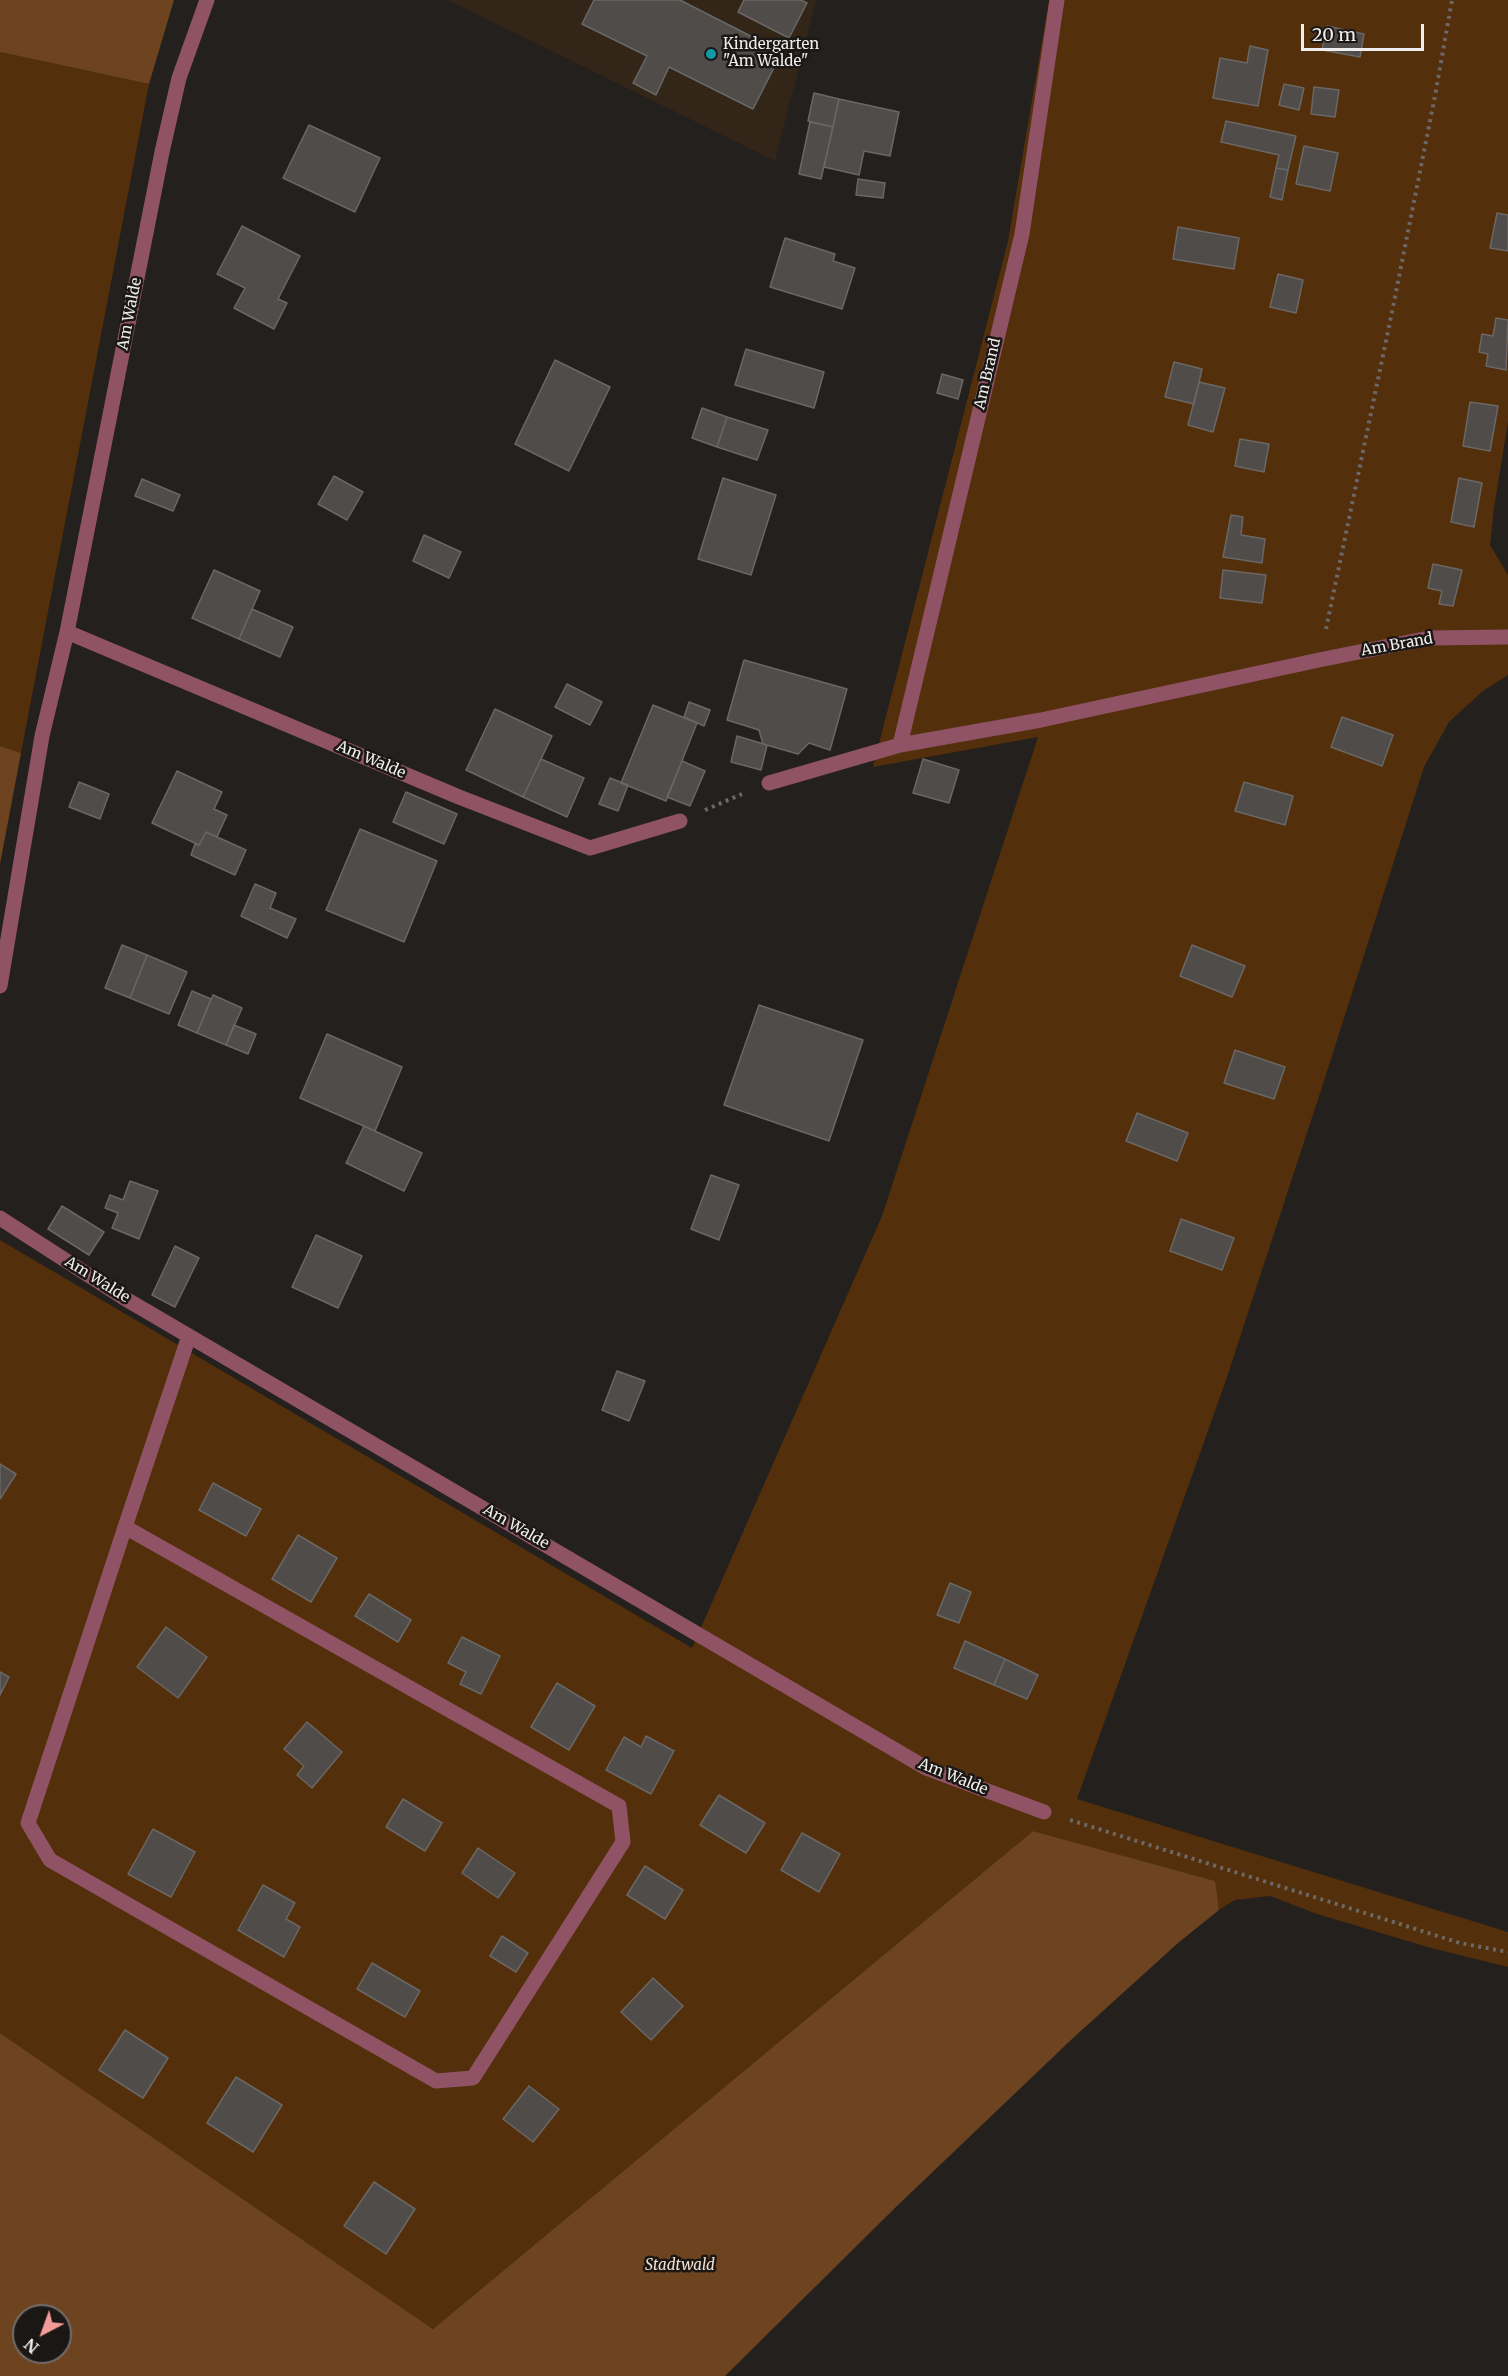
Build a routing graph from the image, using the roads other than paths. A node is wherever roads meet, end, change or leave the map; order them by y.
1 (207, 0) edge
2 (1057, 0) edge
3 (67, 632) junction
4 (1508, 637) edge
5 (900, 745) junction
6 (769, 783) road end
7 (680, 821) road end
8 (0, 986) edge
9 (0, 1218) edge
10 (189, 1336) junction
11 (125, 1527) junction
12 (1044, 1812) road end

1 - 3 street, Am Walde
2 - 5 street, Am Brand
3 - 7 street, Am Walde
3 - 8 street, Am Walde
4 - 5 street, Am Brand
5 - 6 street, Am Brand
9 - 10 street, Am Walde
10 - 11 street
10 - 12 street, Am Walde
11 - 11 street

